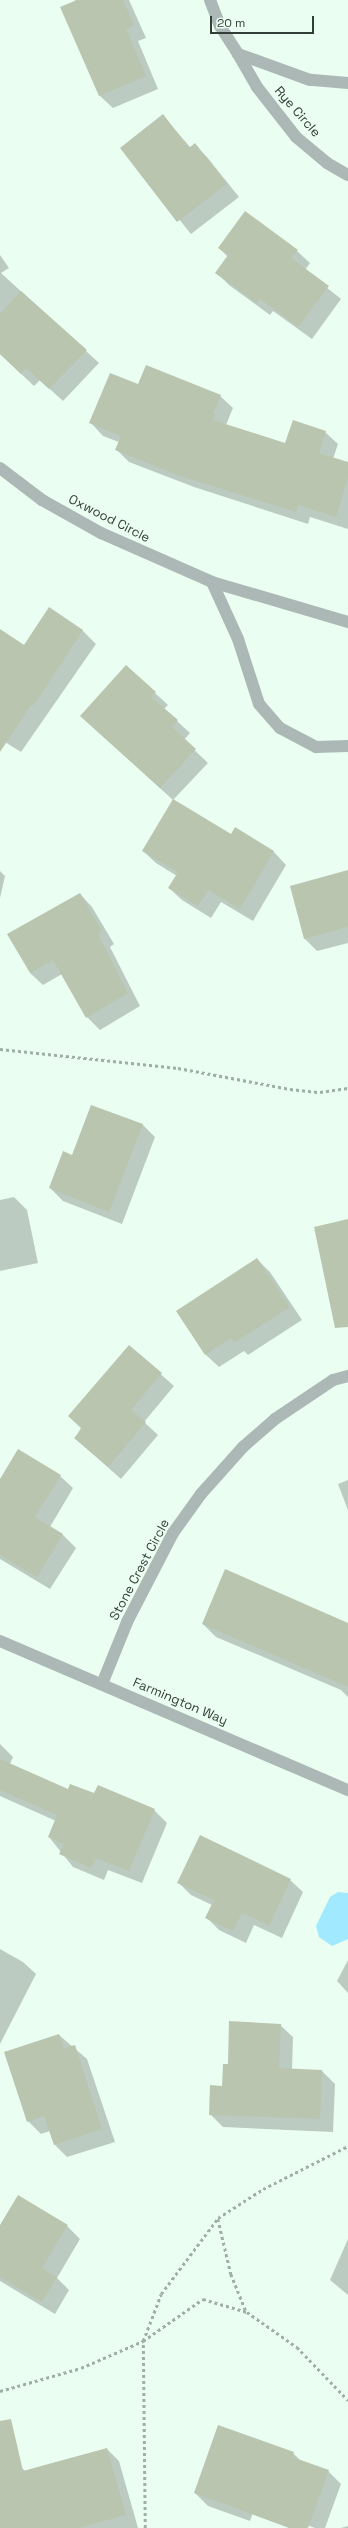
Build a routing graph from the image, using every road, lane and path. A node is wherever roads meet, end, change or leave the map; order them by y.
1 (210, 0) edge
2 (238, 54) junction
3 (348, 83) edge
4 (348, 175) edge
5 (0, 468) edge
6 (212, 582) junction
7 (348, 622) edge
8 (348, 746) edge
9 (0, 1048) edge
10 (348, 1088) edge
11 (348, 1376) edge
12 (0, 1641) edge
13 (102, 1684) junction
14 (348, 1790) edge
15 (348, 2146) edge
16 (218, 2218) junction
17 (247, 2312) junction
18 (143, 2341) junction
19 (0, 2391) edge
20 (348, 2400) edge
21 (145, 2528) edge

1 - 2 street, Rye Circle
2 - 3 street, Rye Circle
2 - 4 street, Rye Circle
5 - 6 street, Oxwood Circle
6 - 7 street, Oxwood Circle
6 - 8 street
9 - 10 path
11 - 13 street, Stone Crest Circle
12 - 13 street, Farmington Way
13 - 14 street, Farmington Way
15 - 16 path
16 - 17 path
16 - 18 path
17 - 18 path
17 - 20 path
18 - 19 path
18 - 21 path

